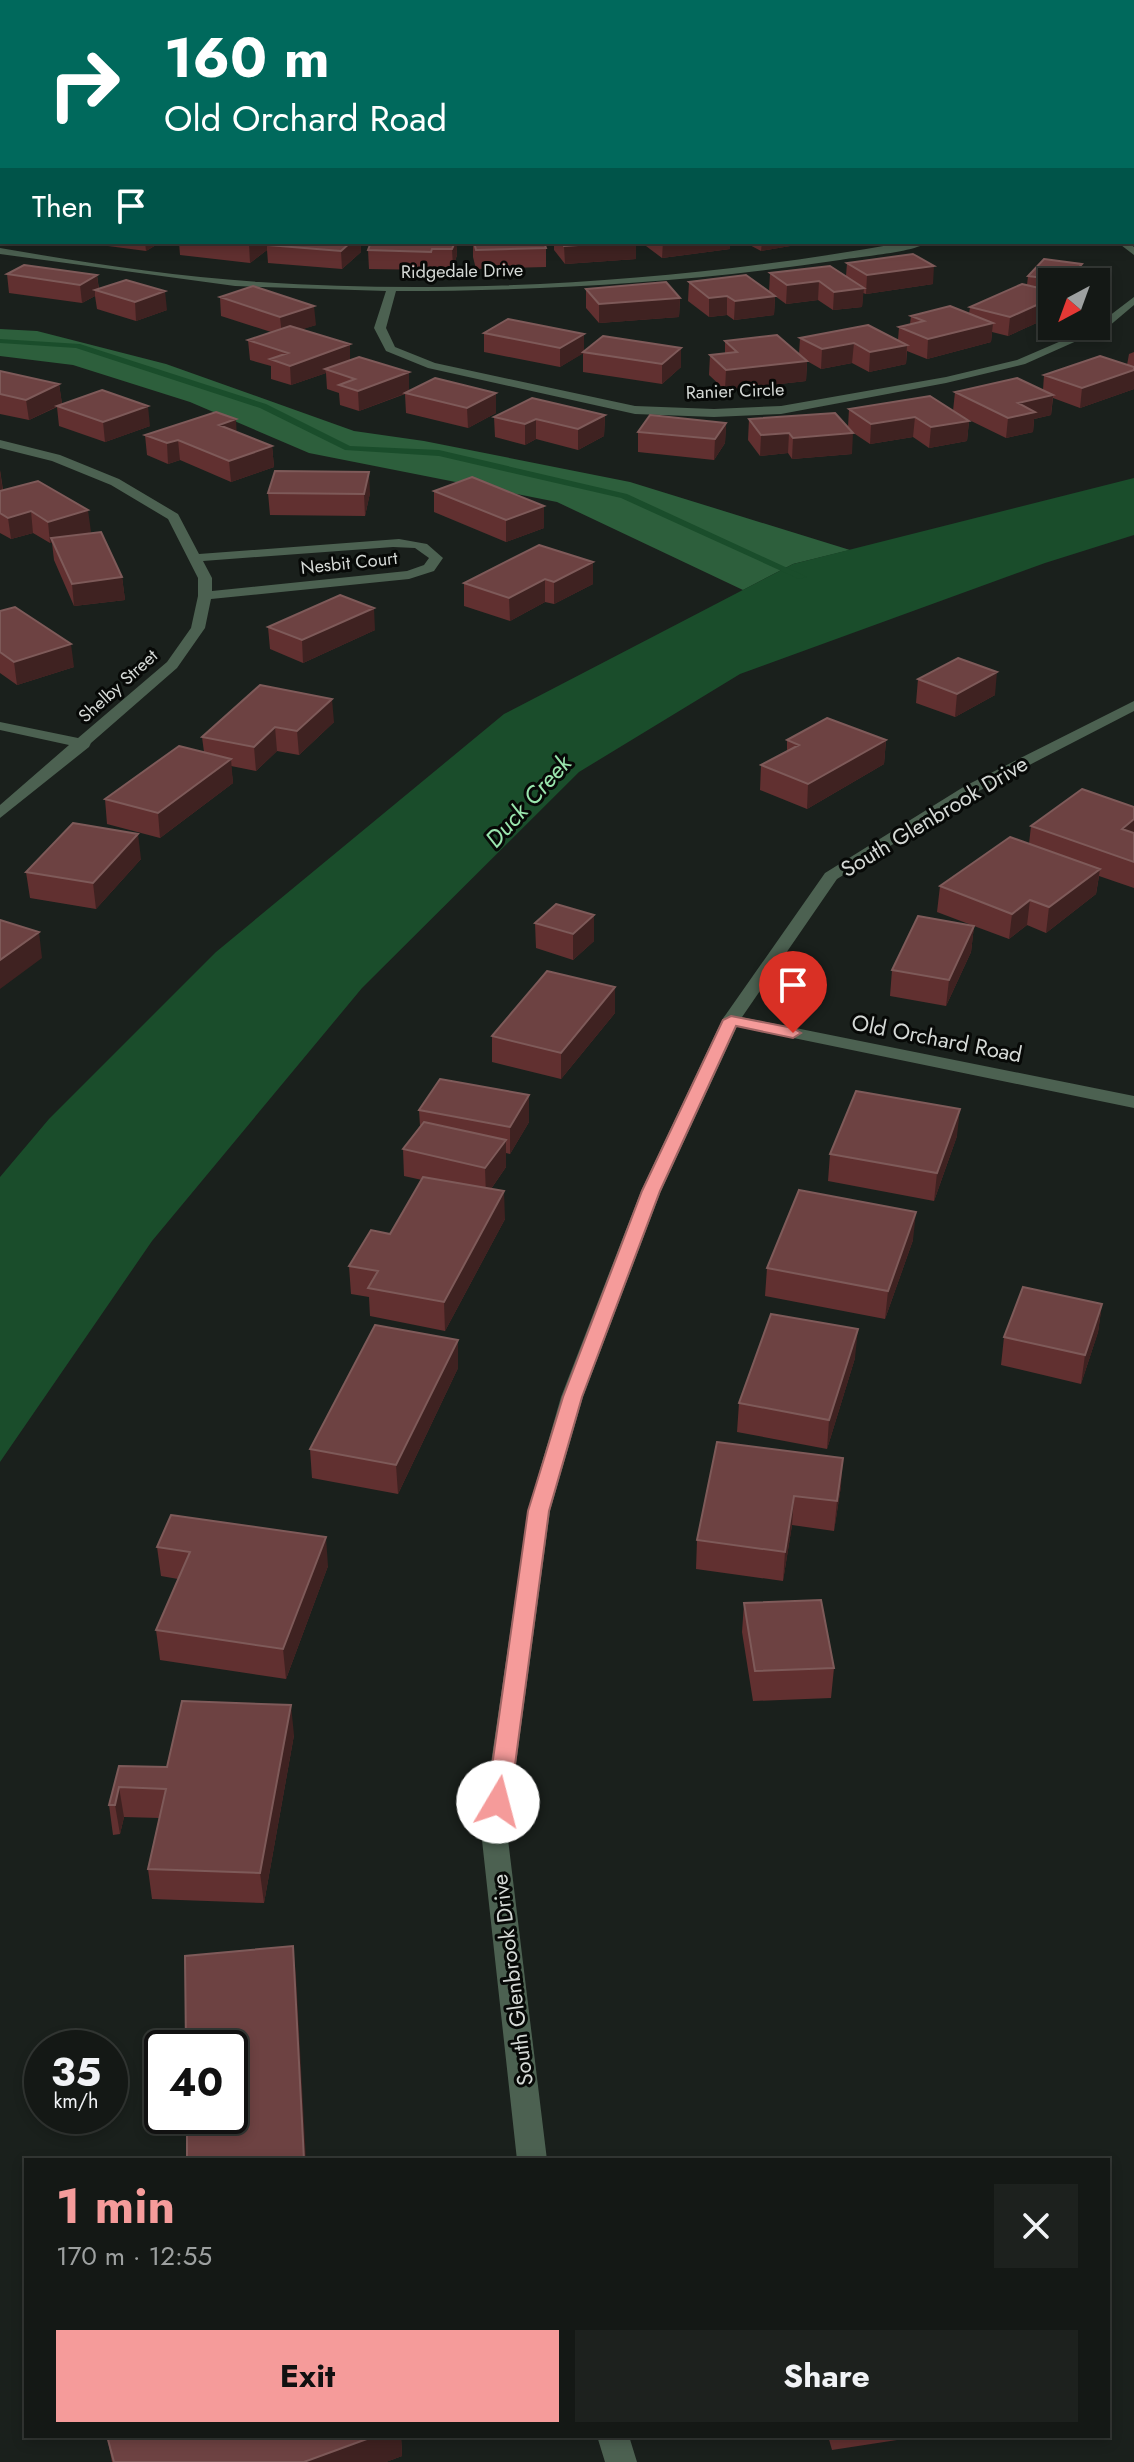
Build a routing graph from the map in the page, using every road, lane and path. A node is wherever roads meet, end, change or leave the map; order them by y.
1 (914, 244) edge
2 (0, 251) edge
3 (392, 288) junction
4 (1134, 300) edge
5 (0, 444) edge
6 (196, 558) junction
7 (205, 596) junction
8 (1134, 705) edge
9 (0, 726) edge
10 (84, 744) junction
11 (0, 813) edge
12 (731, 1020) junction
13 (1134, 1102) edge
14 (532, 2158) edge
15 (614, 2438) edge
16 (621, 2462) edge

1 - 3 street, Ridgedale Drive
2 - 3 street, Ridgedale Drive
3 - 4 street, Ranier Circle
5 - 6 street, Shelby Street
6 - 7 street, Shelby Street
6 - 7 street, Nesbit Court
7 - 10 street, Shelby Street
8 - 12 street, South Glenbrook Drive
9 - 10 street
10 - 11 street, Shelby Street
12 - 13 street, Old Orchard Road
12 - 14 street, South Glenbrook Drive
15 - 16 street

